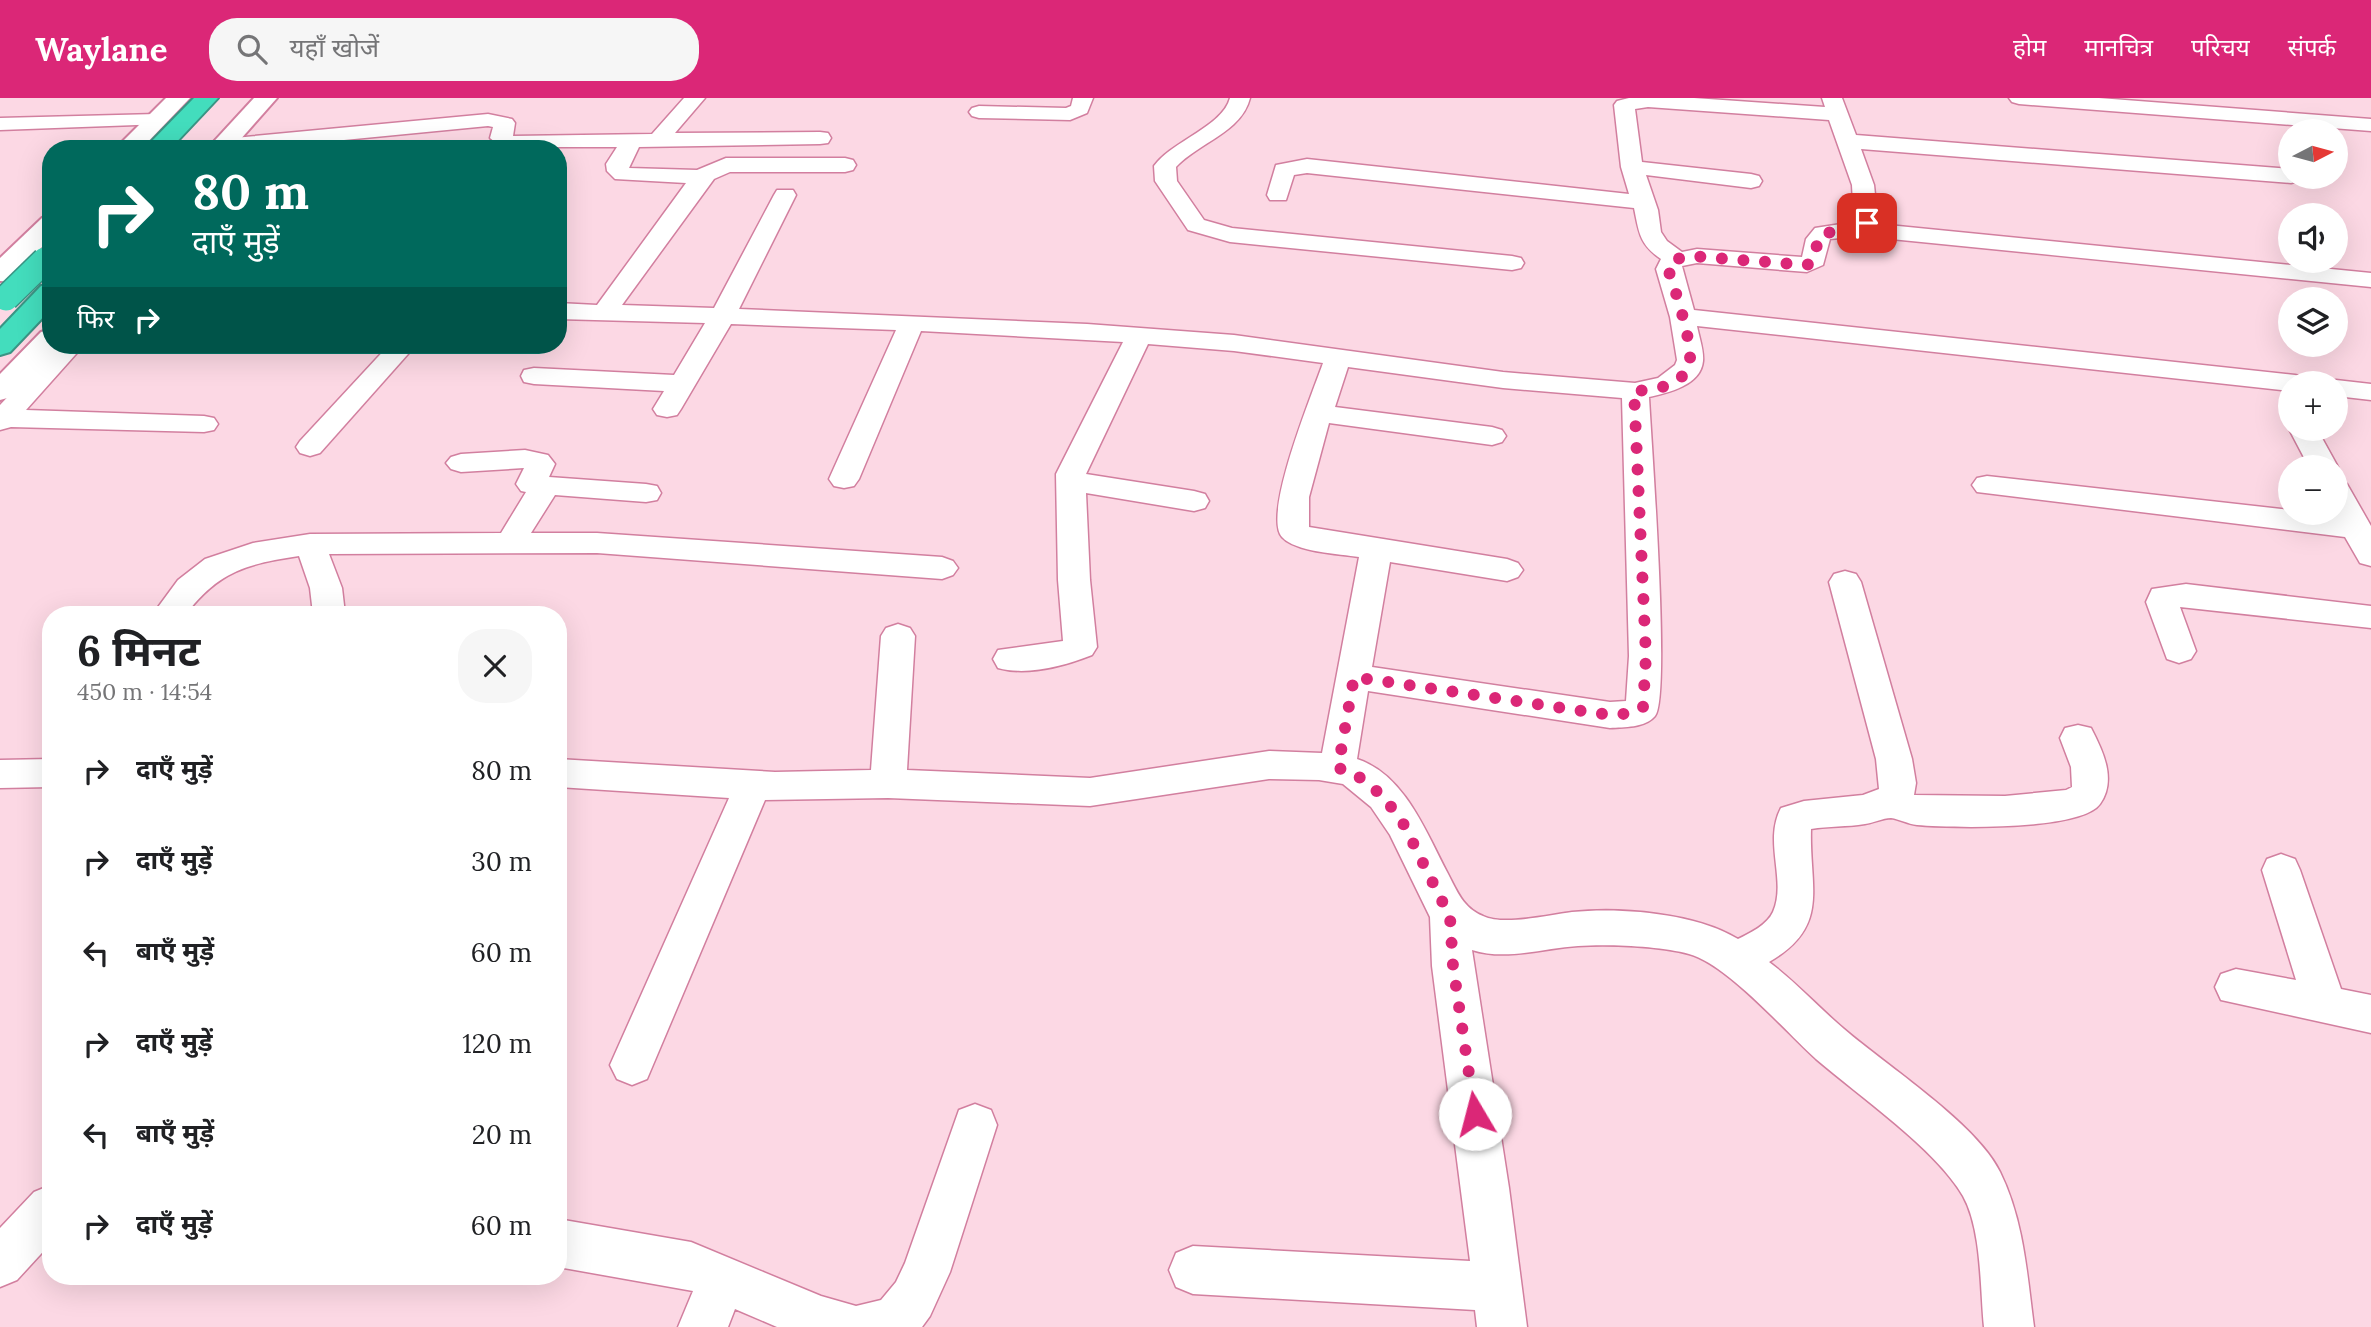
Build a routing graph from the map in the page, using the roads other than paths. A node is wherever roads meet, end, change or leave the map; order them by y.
1 (179, 98) edge
2 (207, 98) edge
3 (237, 98) edge
4 (266, 98) edge
5 (695, 98) edge
6 (1083, 98) edge
7 (1240, 98) edge
8 (2019, 98) edge
9 (1835, 106) edge
10 (979, 112) dead end
11 (157, 120) junction
12 (0, 124) edge
13 (2371, 125) edge
14 (820, 138) dead end
15 (633, 139) junction
16 (659, 139) junction
17 (136, 140) edge
18 (165, 140) edge
19 (196, 140) dead end
20 (227, 140) edge
21 (290, 140) edge
22 (505, 140) edge
23 (567, 141) edge
24 (1847, 141) junction
25 (845, 165) dead end
26 (1632, 167) junction
27 (2278, 175) edge
28 (703, 177) junction
29 (1751, 181) dead end
30 (785, 195) dead end
31 (1278, 195) dead end
32 (1643, 202) junction
33 (1859, 229) junction
34 (42, 235) edge
35 (1677, 259) junction
36 (1511, 263) dead end
37 (42, 278) edge
38 (2371, 280) edge
39 (42, 286) edge
40 (1, 287) edge
41 (567, 312) edge
42 (603, 314) junction
43 (722, 317) junction
44 (1684, 317) junction
45 (912, 323) junction
46 (1139, 336) junction
47 (0, 346) edge
48 (42, 351) edge
49 (61, 354) edge
50 (395, 354) edge
51 (1338, 357) junction
52 (534, 376) dead end
53 (2278, 381) edge
54 (682, 384) junction
55 (2348, 389) edge
56 (1634, 391) junction
57 (2371, 392) edge
58 (667, 409) dead end
59 (1, 410) edge
60 (1320, 412) junction
61 (204, 424) dead end
62 (1492, 436) dead end
63 (310, 447) dead end
64 (461, 463) dead end
65 (844, 479) dead end
66 (1070, 481) junction
67 (1987, 485) dead end
68 (540, 487) junction
69 (646, 493) dead end
70 (1194, 501) dead end
71 (2348, 512) edge
72 (2357, 528) junction
73 (310, 544) junction
74 (510, 544) junction
75 (1376, 550) junction
76 (2371, 556) edge
77 (942, 568) dead end
78 (1507, 570) dead end
79 (1845, 582) dead end
80 (175, 606) edge
81 (328, 606) edge
82 (2371, 617) edge
83 (898, 636) dead end
84 (2179, 651) dead end
85 (1010, 659) dead end
86 (1354, 677) junction
87 (2078, 738) dead end
88 (1338, 768) junction
89 (42, 771) edge
90 (0, 774) edge
91 (567, 774) edge
92 (753, 784) junction
93 (888, 784) junction
94 (1888, 803) junction
95 (2281, 870) dead end
96 (1450, 917) junction
97 (1736, 960) junction
98 (2236, 987) dead end
99 (2325, 1005) junction
100 (2371, 1014) edge
101 (632, 1065) dead end
102 (975, 1125) dead end
103 (42, 1218) edge
104 (567, 1245) edge
105 (0, 1263) edge
106 (1193, 1270) dead end
107 (723, 1280) junction
108 (1500, 1307) edge
109 (703, 1327) edge
110 (848, 1327) edge
111 (865, 1327) edge
112 (2010, 1327) edge

1 - 11 street
2 - 18 highway
3 - 19 highway
4 - 20 street
5 - 16 street
6 - 10 street
7 - 36 street
8 - 13 street
9 - 24 street
9 - 26 street
11 - 12 street
11 - 17 street
14 - 16 street
15 - 16 street
15 - 23 street
15 - 28 street
21 - 22 street
24 - 27 street
24 - 33 street
25 - 28 street
26 - 29 street
26 - 32 street
28 - 42 street
30 - 43 street
31 - 32 street
32 - 35 street
33 - 35 street
33 - 38 street
34 - 40 street
35 - 44 street
37 - 40 highway, bridge
39 - 47 highway
41 - 42 street
42 - 43 street
43 - 45 street
43 - 54 street
44 - 53 street
44 - 56 street
45 - 46 street
45 - 65 street
46 - 51 street
46 - 66 street
48 - 59 street
49 - 59 street
50 - 63 street
51 - 56 street
51 - 60 street
52 - 54 street
54 - 58 street
55 - 57 street
56 - 86 street
59 - 61 street
60 - 62 street
60 - 75 street
64 - 68 street
66 - 70 street
66 - 85 street
67 - 72 street
68 - 69 street
68 - 74 street
71 - 72 street
72 - 76 street
73 - 74 street
73 - 80 street
73 - 81 street
74 - 77 street
75 - 78 street
75 - 86 street
79 - 94 street
82 - 84 street
83 - 93 street
86 - 88 street
87 - 94 street
88 - 93 street
88 - 96 street
89 - 90 street
91 - 92 street
92 - 93 street
92 - 101 street
94 - 97 street
95 - 99 street
96 - 97 street
96 - 108 street
97 - 112 street
98 - 99 street
99 - 100 street
102 - 111 street
103 - 105 street
104 - 107 street
106 - 108 street
107 - 109 street
107 - 110 street

